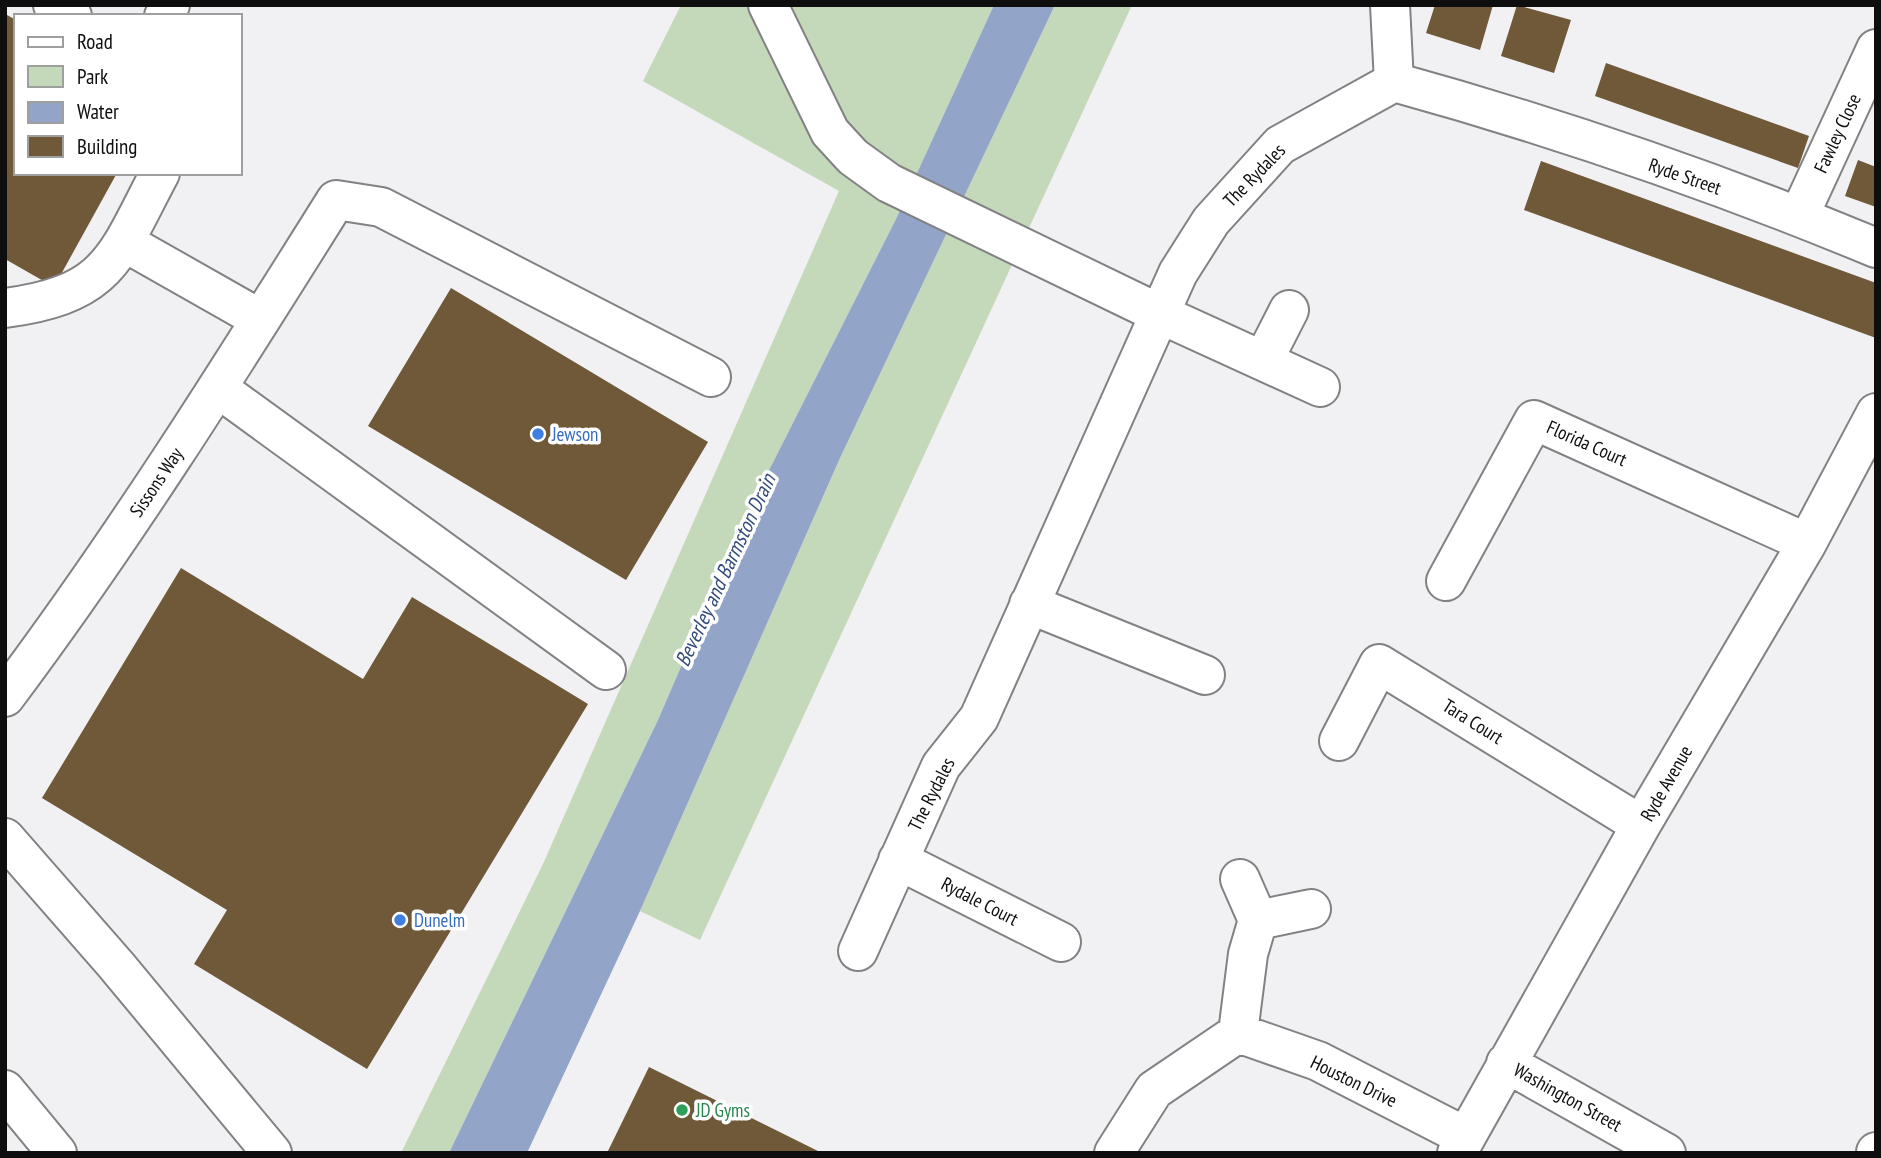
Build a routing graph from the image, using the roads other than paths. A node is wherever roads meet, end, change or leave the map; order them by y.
1 (53, 5) edge
2 (768, 5) edge
3 (1390, 5) edge
4 (69, 14) edge
5 (1876, 49) edge
6 (1394, 82) junction
7 (159, 175) edge
8 (1799, 216) junction
9 (126, 243) junction
10 (1876, 248) edge
11 (5, 308) edge
12 (1289, 310) dead end
13 (1160, 314) junction
14 (260, 319) junction
15 (1263, 361) junction
16 (711, 377) dead end
17 (1320, 387) dead end
18 (219, 389) junction
19 (1876, 413) edge
20 (1807, 543) junction
21 (1446, 581) dead end
22 (1029, 604) junction
23 (606, 670) dead end
24 (1205, 675) dead end
25 (5, 697) edge
26 (1339, 741) dead end
27 (1641, 825) junction
28 (5, 838) edge
29 (898, 860) junction
30 (1240, 879) dead end
31 (1311, 909) dead end
32 (1258, 920) junction
33 (1061, 942) dead end
34 (858, 951) dead end
35 (1238, 1033) junction
36 (1506, 1063) junction
37 (5, 1090) edge
38 (1461, 1145) edge
39 (57, 1153) edge
40 (272, 1153) edge
41 (1114, 1153) edge
42 (1666, 1153) edge

1 - 4 street
2 - 13 street
3 - 6 street
5 - 8 street, Fawley Close
6 - 8 street, Ryde Street
6 - 13 street, The Rydales
7 - 9 street
8 - 10 street, Ryde Street
9 - 11 street
9 - 14 street
12 - 15 street
13 - 15 street
13 - 22 street, The Rydales
14 - 16 street, Sissons Way
14 - 18 street, Sissons Way
15 - 17 street
18 - 23 street
18 - 25 street, Sissons Way
19 - 20 street, Ryde Avenue
20 - 21 street, Florida Court
20 - 27 street, Ryde Avenue
22 - 24 street
22 - 29 street, The Rydales
26 - 27 street, Tara Court
27 - 36 street, Ryde Avenue
28 - 40 street
29 - 33 street, Rydale Court
29 - 34 street, The Rydales
30 - 32 street
31 - 32 street
32 - 35 street
35 - 38 street, Houston Drive
35 - 41 street
36 - 38 street, Ryde Avenue
36 - 42 street, Washington Street
37 - 39 street

